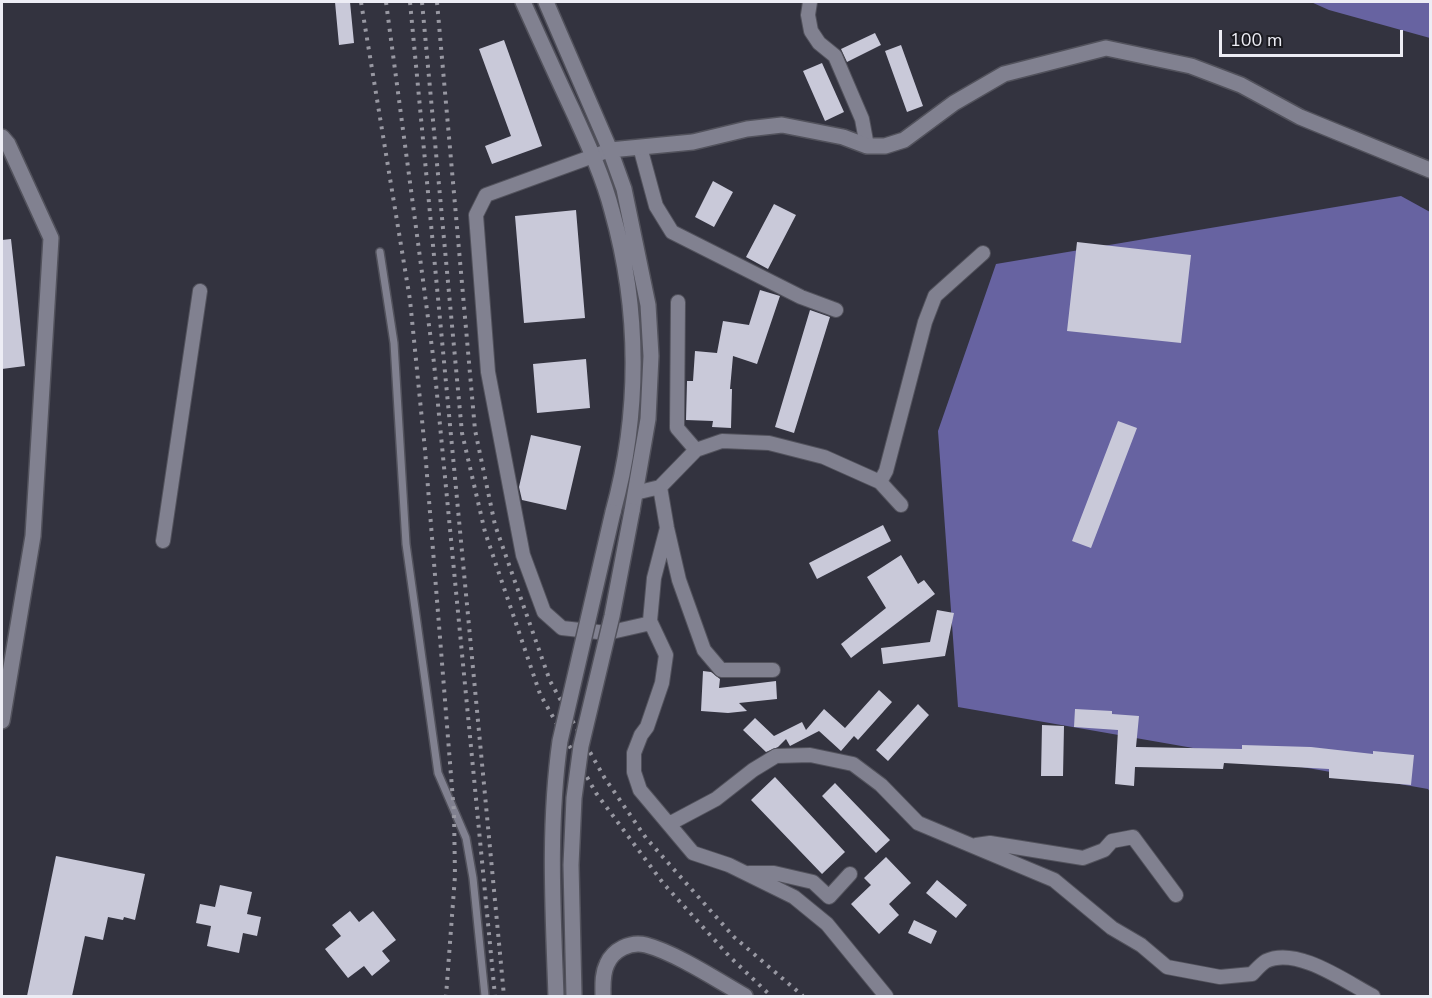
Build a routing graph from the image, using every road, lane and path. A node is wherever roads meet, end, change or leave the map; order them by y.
1 (523, 2) edge
2 (546, 2) edge
3 (810, 2) edge
4 (2, 137) edge
5 (867, 146) junction
6 (640, 147) junction
7 (610, 150) junction
8 (593, 156) junction
9 (1431, 171) edge
10 (380, 252) dead end
11 (983, 253) dead end
12 (200, 291) dead end
13 (678, 302) dead end
14 (836, 310) dead end
15 (696, 450) junction
16 (880, 482) junction
17 (660, 487) junction
18 (635, 493) junction
19 (901, 505) dead end
20 (667, 528) junction
21 (163, 541) dead end
22 (651, 623) junction
23 (773, 670) dead end
24 (2, 722) edge
25 (669, 824) junction
26 (971, 845) junction
27 (744, 873) junction
28 (850, 874) dead end
29 (1176, 895) dead end
30 (485, 996) edge
31 (556, 996) edge
32 (574, 996) edge
33 (603, 996) edge
34 (745, 996) edge
35 (886, 996) edge
36 (1373, 996) edge

1 - 8 main road
2 - 7 main road
3 - 5 street
4 - 24 main road
5 - 6 main road
5 - 9 main road
6 - 7 main road
6 - 14 street
7 - 8 street
7 - 18 main road
8 - 22 street
8 - 31 main road, bridge
10 - 30 lane
11 - 16 street
12 - 21 street
13 - 15 street
15 - 16 street
15 - 17 street
16 - 19 street
17 - 18 street
17 - 20 street
18 - 32 main road, bridge
20 - 22 street
20 - 23 street
22 - 25 street
25 - 26 street
25 - 27 street
26 - 29 street
26 - 36 street
27 - 28 street
27 - 35 street
33 - 34 main road

